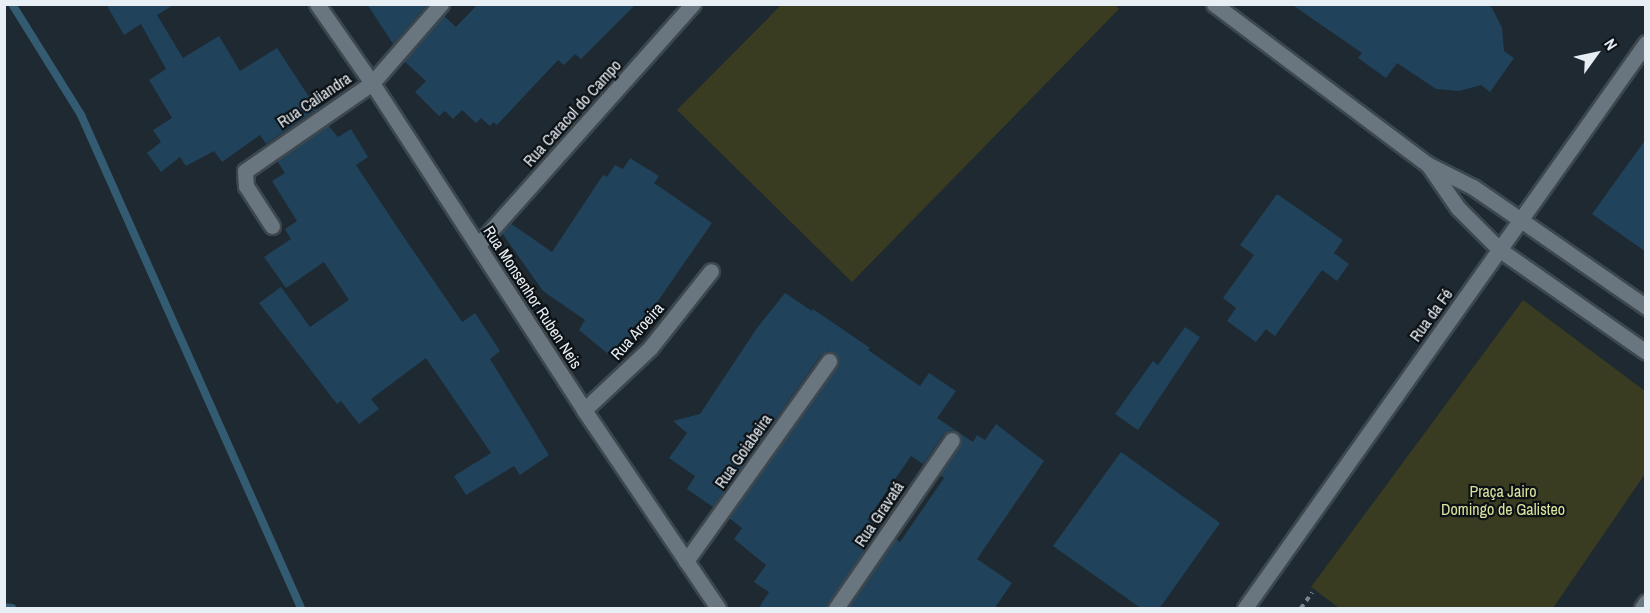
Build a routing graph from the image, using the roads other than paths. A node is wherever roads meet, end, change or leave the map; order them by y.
1 (317, 4) edge
2 (441, 4) edge
3 (693, 4) edge
4 (1214, 4) edge
5 (1646, 43) edge
6 (372, 83) junction
7 (1427, 164) junction
8 (1521, 220) junction
9 (272, 226) dead end
10 (478, 245) junction
11 (1500, 250) junction
12 (711, 271) dead end
13 (1646, 307) edge
14 (1646, 352) edge
15 (829, 361) dead end
16 (584, 410) junction
17 (952, 440) dead end
18 (686, 561) junction
19 (1646, 602) edge
20 (718, 609) edge
21 (836, 609) edge
22 (1245, 609) edge
23 (1642, 609) edge

1 - 6 street, Rua Monsenhor Ruben Neis
2 - 6 street, Rua Caliandra
3 - 10 street, Rua Caracol do Campo
4 - 7 street
5 - 8 street, Rua da Fé
6 - 9 street, Rua Caliandra
6 - 10 street, Rua Monsenhor Ruben Neis
7 - 8 street
7 - 11 street
8 - 11 street, Rua da Fé
8 - 13 street
10 - 16 street, Rua Monsenhor Ruben Neis
11 - 14 street
11 - 22 street, Rua da Fé
12 - 16 street, Rua Aroeira
15 - 18 street, Rua Goiabeira
16 - 18 street, Rua Monsenhor Ruben Neis
17 - 21 street, Rua Gravatá
18 - 20 street, Rua Monsenhor Ruben Neis
19 - 23 street

